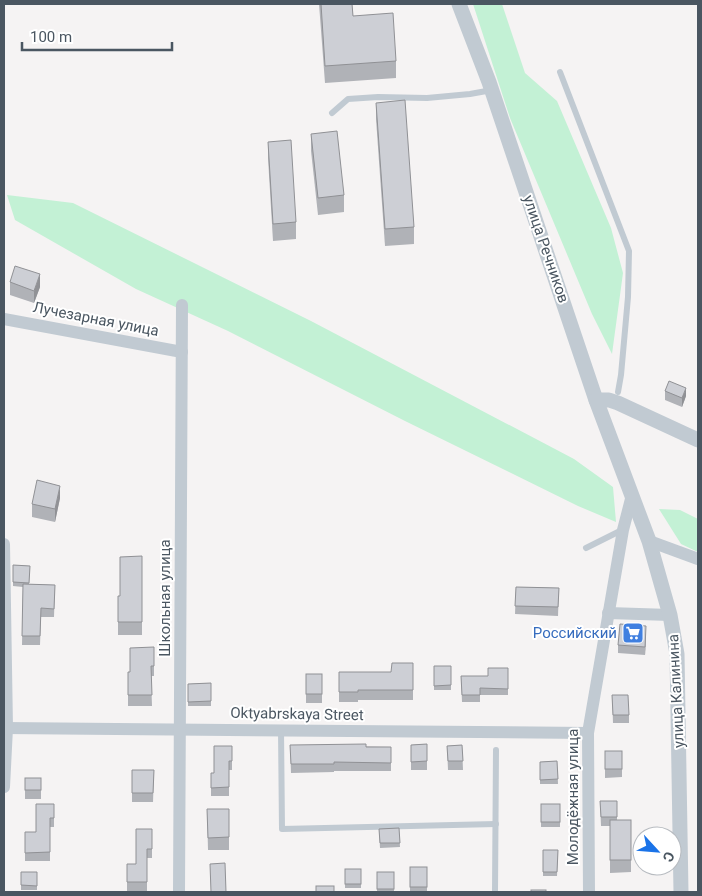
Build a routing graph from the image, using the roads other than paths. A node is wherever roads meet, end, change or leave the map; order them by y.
1 (459, 4) edge
2 (560, 72) dead end
3 (492, 90) junction
4 (332, 113) dead end
5 (182, 304) dead end
6 (4, 318) edge
7 (182, 352) junction
8 (618, 392) dead end
9 (596, 400) junction
10 (698, 440) edge
11 (632, 495) junction
12 (624, 530) junction
13 (648, 542) junction
14 (4, 544) edge
15 (586, 548) dead end
16 (698, 559) edge
17 (608, 613) junction
18 (670, 615) junction
19 (5, 728) edge
20 (181, 729) junction
21 (281, 730) junction
22 (588, 733) junction
23 (496, 750) dead end
24 (4, 786) edge
25 (496, 824) junction
26 (180, 892) edge
27 (495, 892) edge
28 (589, 892) edge
29 (681, 892) edge

1 - 3 street, улица Речников
2 - 8 lane
3 - 4 lane
3 - 9 street, улица Речников
5 - 7 street, Школьная улица
6 - 7 street, Лучезарная улица
7 - 20 street, Школьная улица
9 - 10 street
9 - 11 street, улица Речников
11 - 12 street, Молодёжная улица
11 - 13 street, улица Калинина
12 - 15 lane
12 - 17 street, Молодёжная улица
13 - 16 street
13 - 18 street, улица Калинина
14 - 19 street
17 - 18 street
17 - 22 street, Молодёжная улица
18 - 29 street, улица Калинина
19 - 20 street, Oktyabrskaya Street
19 - 24 street
20 - 21 street, Oktyabrskaya Street
20 - 26 street, Школьная улица
21 - 22 street, Oktyabrskaya Street
21 - 25 lane
22 - 28 street, Молодёжная улица
23 - 25 lane
25 - 27 lane

